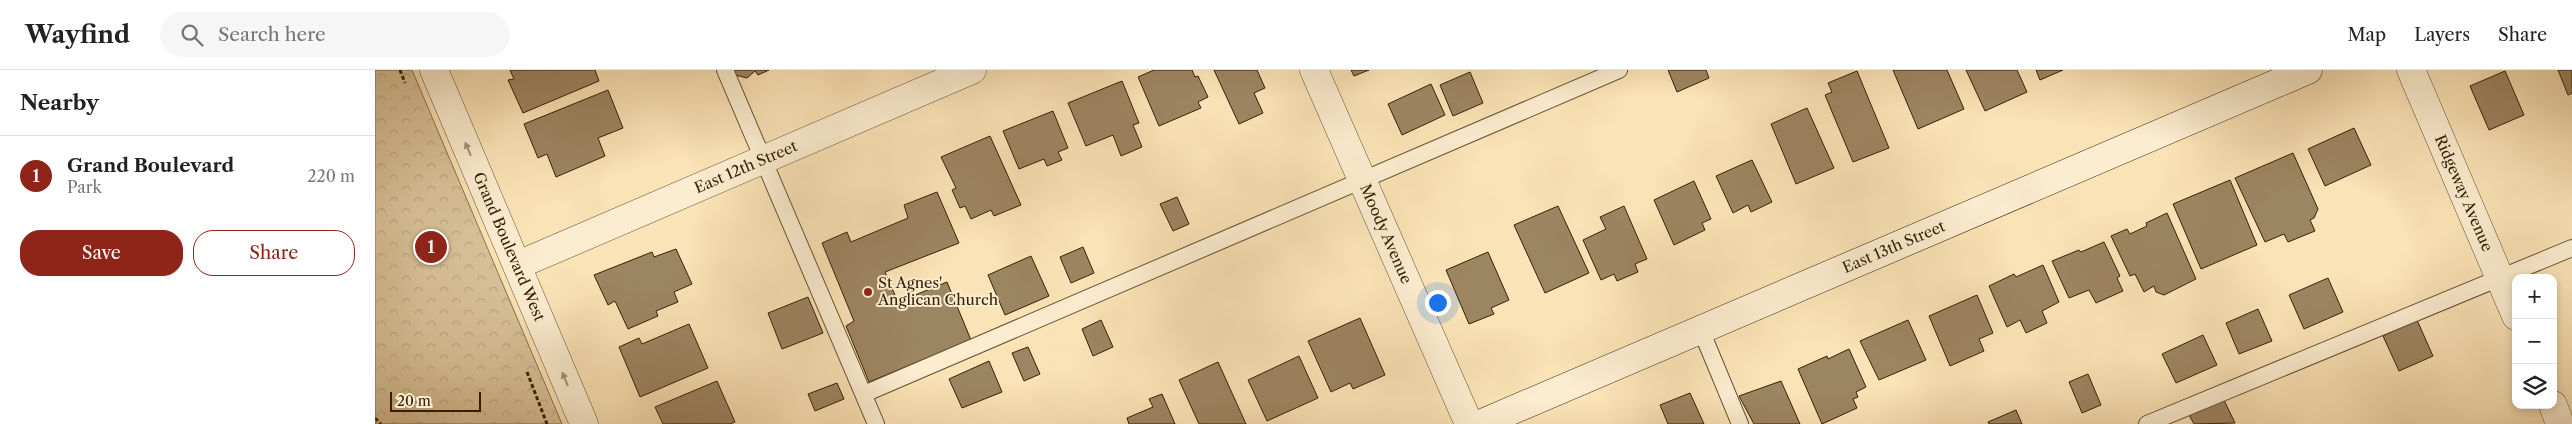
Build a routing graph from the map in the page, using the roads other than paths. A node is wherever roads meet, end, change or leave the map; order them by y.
1 (434, 70) edge
2 (725, 70) edge
3 (972, 70) edge
4 (1314, 70) edge
5 (1619, 70) edge
6 (2308, 70) edge
7 (2411, 70) edge
8 (761, 159) junction
9 (1361, 181) junction
10 (2572, 248) edge
11 (518, 265) junction
12 (2500, 278) junction
13 (2512, 306) edge
14 (1701, 330) junction
15 (864, 394) junction
16 (2554, 409) edge
17 (584, 424) edge
18 (876, 424) edge
19 (1469, 424) edge
20 (1480, 424) edge
21 (1740, 424) edge
22 (2147, 424) edge
23 (2560, 424) edge

11 -> 1 street, Grand Boulevard West
2 - 8 lane
3 - 8 street, East 12th Street
4 - 9 street, Moody Avenue
5 - 9 lane
6 - 14 street, East 13th Street
7 - 12 street, Ridgeway Avenue
8 - 11 street, East 12th Street
8 - 15 lane
9 - 15 lane
9 - 19 street, Moody Avenue
10 - 12 lane
17 -> 11 street, Grand Boulevard West
12 - 13 street, Ridgeway Avenue
12 - 22 lane
14 - 20 street, East 13th Street
14 - 21 lane
15 - 18 lane
16 - 23 street

